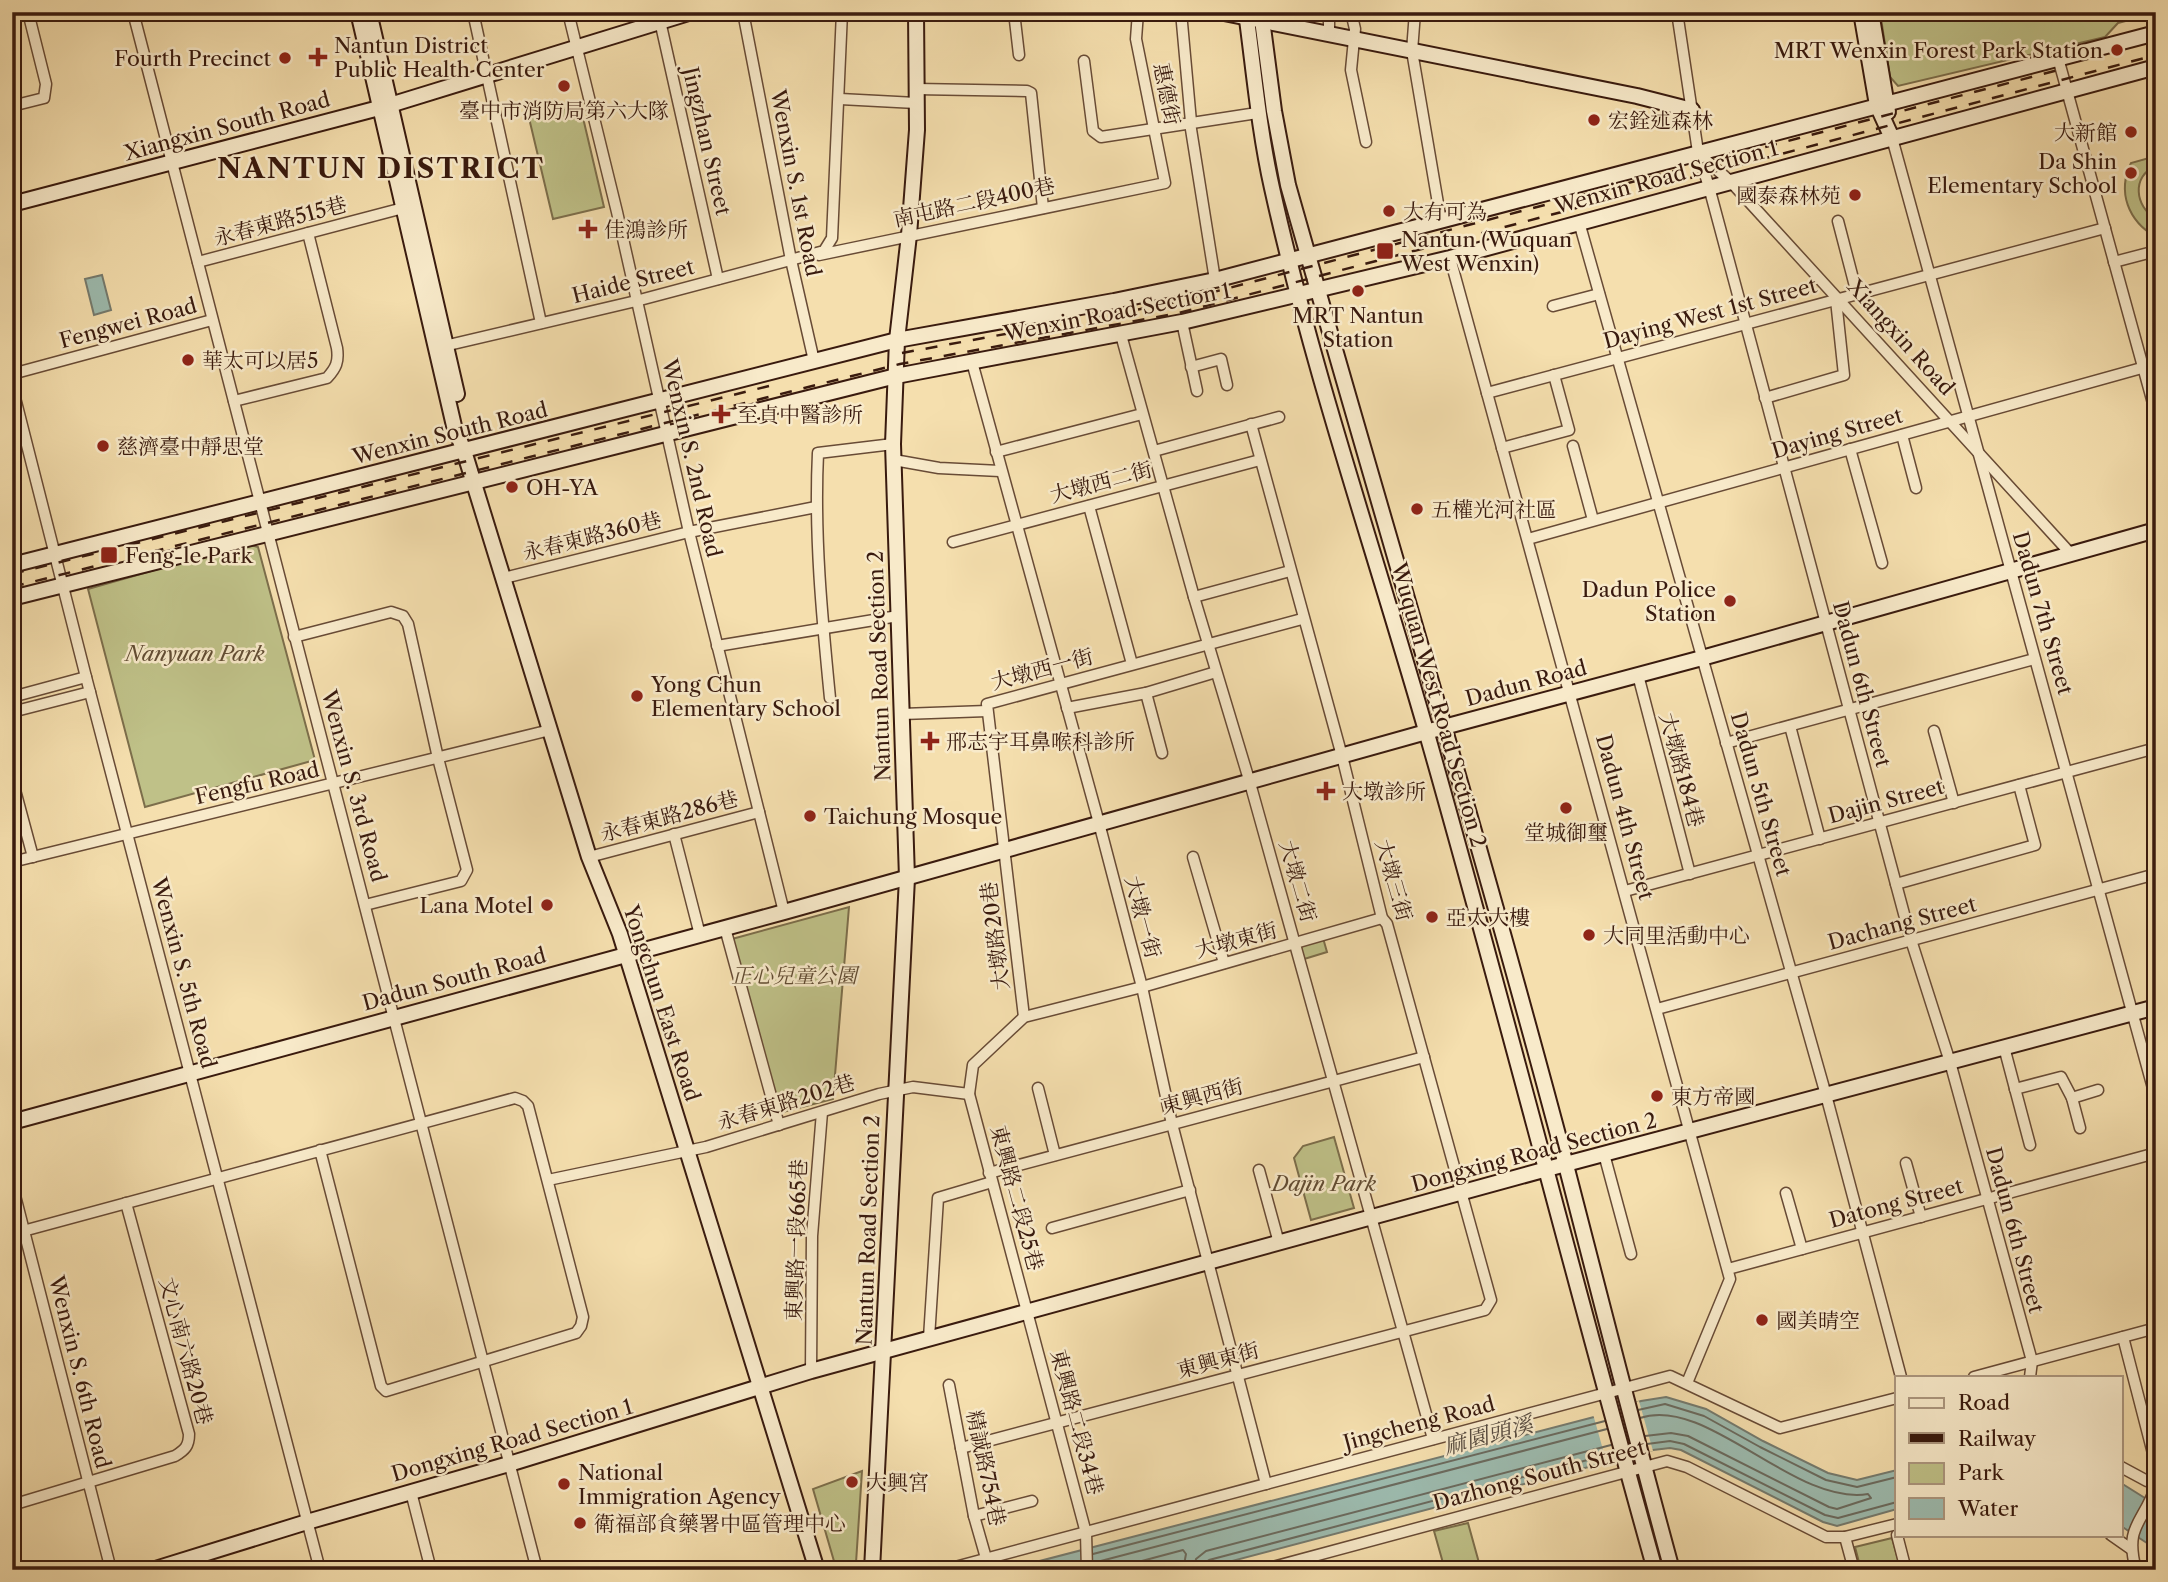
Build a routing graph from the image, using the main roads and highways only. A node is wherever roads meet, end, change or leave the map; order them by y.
1 (358, 12) edge
2 (369, 12) edge
3 (692, 12) edge
4 (916, 12) edge
5 (1219, 12) edge
6 (1861, 12) edge
7 (1871, 12) edge
8 (1246, 15) edge
9 (659, 17) edge
10 (1261, 17) edge
11 (2156, 33) edge
12 (2156, 67) edge
13 (1881, 104) junction
14 (384, 106) junction
15 (1692, 110) road end
16 (1892, 138) junction
17 (12, 204) edge
18 (1308, 256) junction
19 (1290, 261) junction
20 (1318, 290) junction
21 (1299, 294) junction
22 (897, 340) junction
23 (896, 376) junction
24 (464, 451) junction
25 (474, 482) junction
26 (2156, 530) edge
27 (12, 565) edge
28 (12, 598) edge
29 (1444, 727) junction
30 (1427, 732) junction
31 (907, 878) junction
32 (626, 954) junction
33 (2156, 1007) edge
34 (12, 1122) edge
35 (1566, 1164) junction
36 (1547, 1169) junction
37 (884, 1352) junction
38 (761, 1387) junction
39 (152, 1570) edge
40 (817, 1570) edge
41 (872, 1570) edge
42 (1655, 1570) edge
43 (1672, 1570) edge

1 - 14 main road, Yongchun East Road
2 - 14 main road, Yongchun East Road
3 - 9 main road, Xiangxin South Road
4 - 22 main road, Nantun Road Section 2
5 - 8 main road
6 - 13 main road, Dadun 7th Street
7 - 13 main road, Dadun 7th Street
8 - 10 main road
8 - 19 main road, Wuquan West Road Section 2
9 - 14 main road, Xiangxin South Road
10 - 15 main road
10 - 18 main road, Wuquan West Road Section 2
11 - 13 main road, Wenxin Road Section 1
12 - 16 main road, Wenxin Road Section 1
13 - 16 main road, Dadun 7th Street
13 - 18 main road, Wenxin Road Section 1
14 - 17 main road, Xiangxin South Road
14 - 24 main road, Yongchun East Road
16 - 20 main road, Wenxin Road Section 1
18 - 19 main road, Wenxin Road Section 1
18 - 20 main road, Wuquan West Road Section 2
19 - 21 main road, Wuquan West Road Section 2
19 - 22 main road, Wenxin Road Section 1
20 - 21 main road, Wenxin Road Section 1
20 - 29 main road, Wuquan West Road Section 2
21 - 23 main road, Wenxin Road Section 1
21 - 30 main road, Wuquan West Road Section 2
22 - 23 main road, Nantun Road Section 2
22 - 24 main road, Wenxin South Road
23 - 25 main road
23 - 31 main road, Nantun Road Section 2
24 - 25 main road, Yongchun East Road
24 - 27 main road, Wenxin South Road
25 - 28 main road
25 - 32 main road, Yongchun East Road
26 - 29 main road, Dadun Road
29 - 30 main road, Dadun Road
29 - 35 main road, Wuquan West Road Section 2
30 - 31 main road, Dadun Road
30 - 36 main road, Wuquan West Road Section 2
31 - 32 main road, Dadun South Road
31 - 37 main road, Nantun Road Section 2
32 - 34 main road, Dadun South Road
32 - 38 main road, Yongchun East Road
33 - 35 main road, Dongxing Road Section 2
35 - 36 main road, Dongxing Road Section 2
35 - 43 main road, Wuquan West Road Section 2
36 - 37 main road, Dongxing Road Section 2
36 - 42 main road, Wuquan West Road Section 2
37 - 38 main road, Dongxing Road Section 1
37 - 41 main road, Nantun Road Section 2
38 - 39 main road, Dongxing Road Section 1
38 - 40 main road, Yongchun East Road

